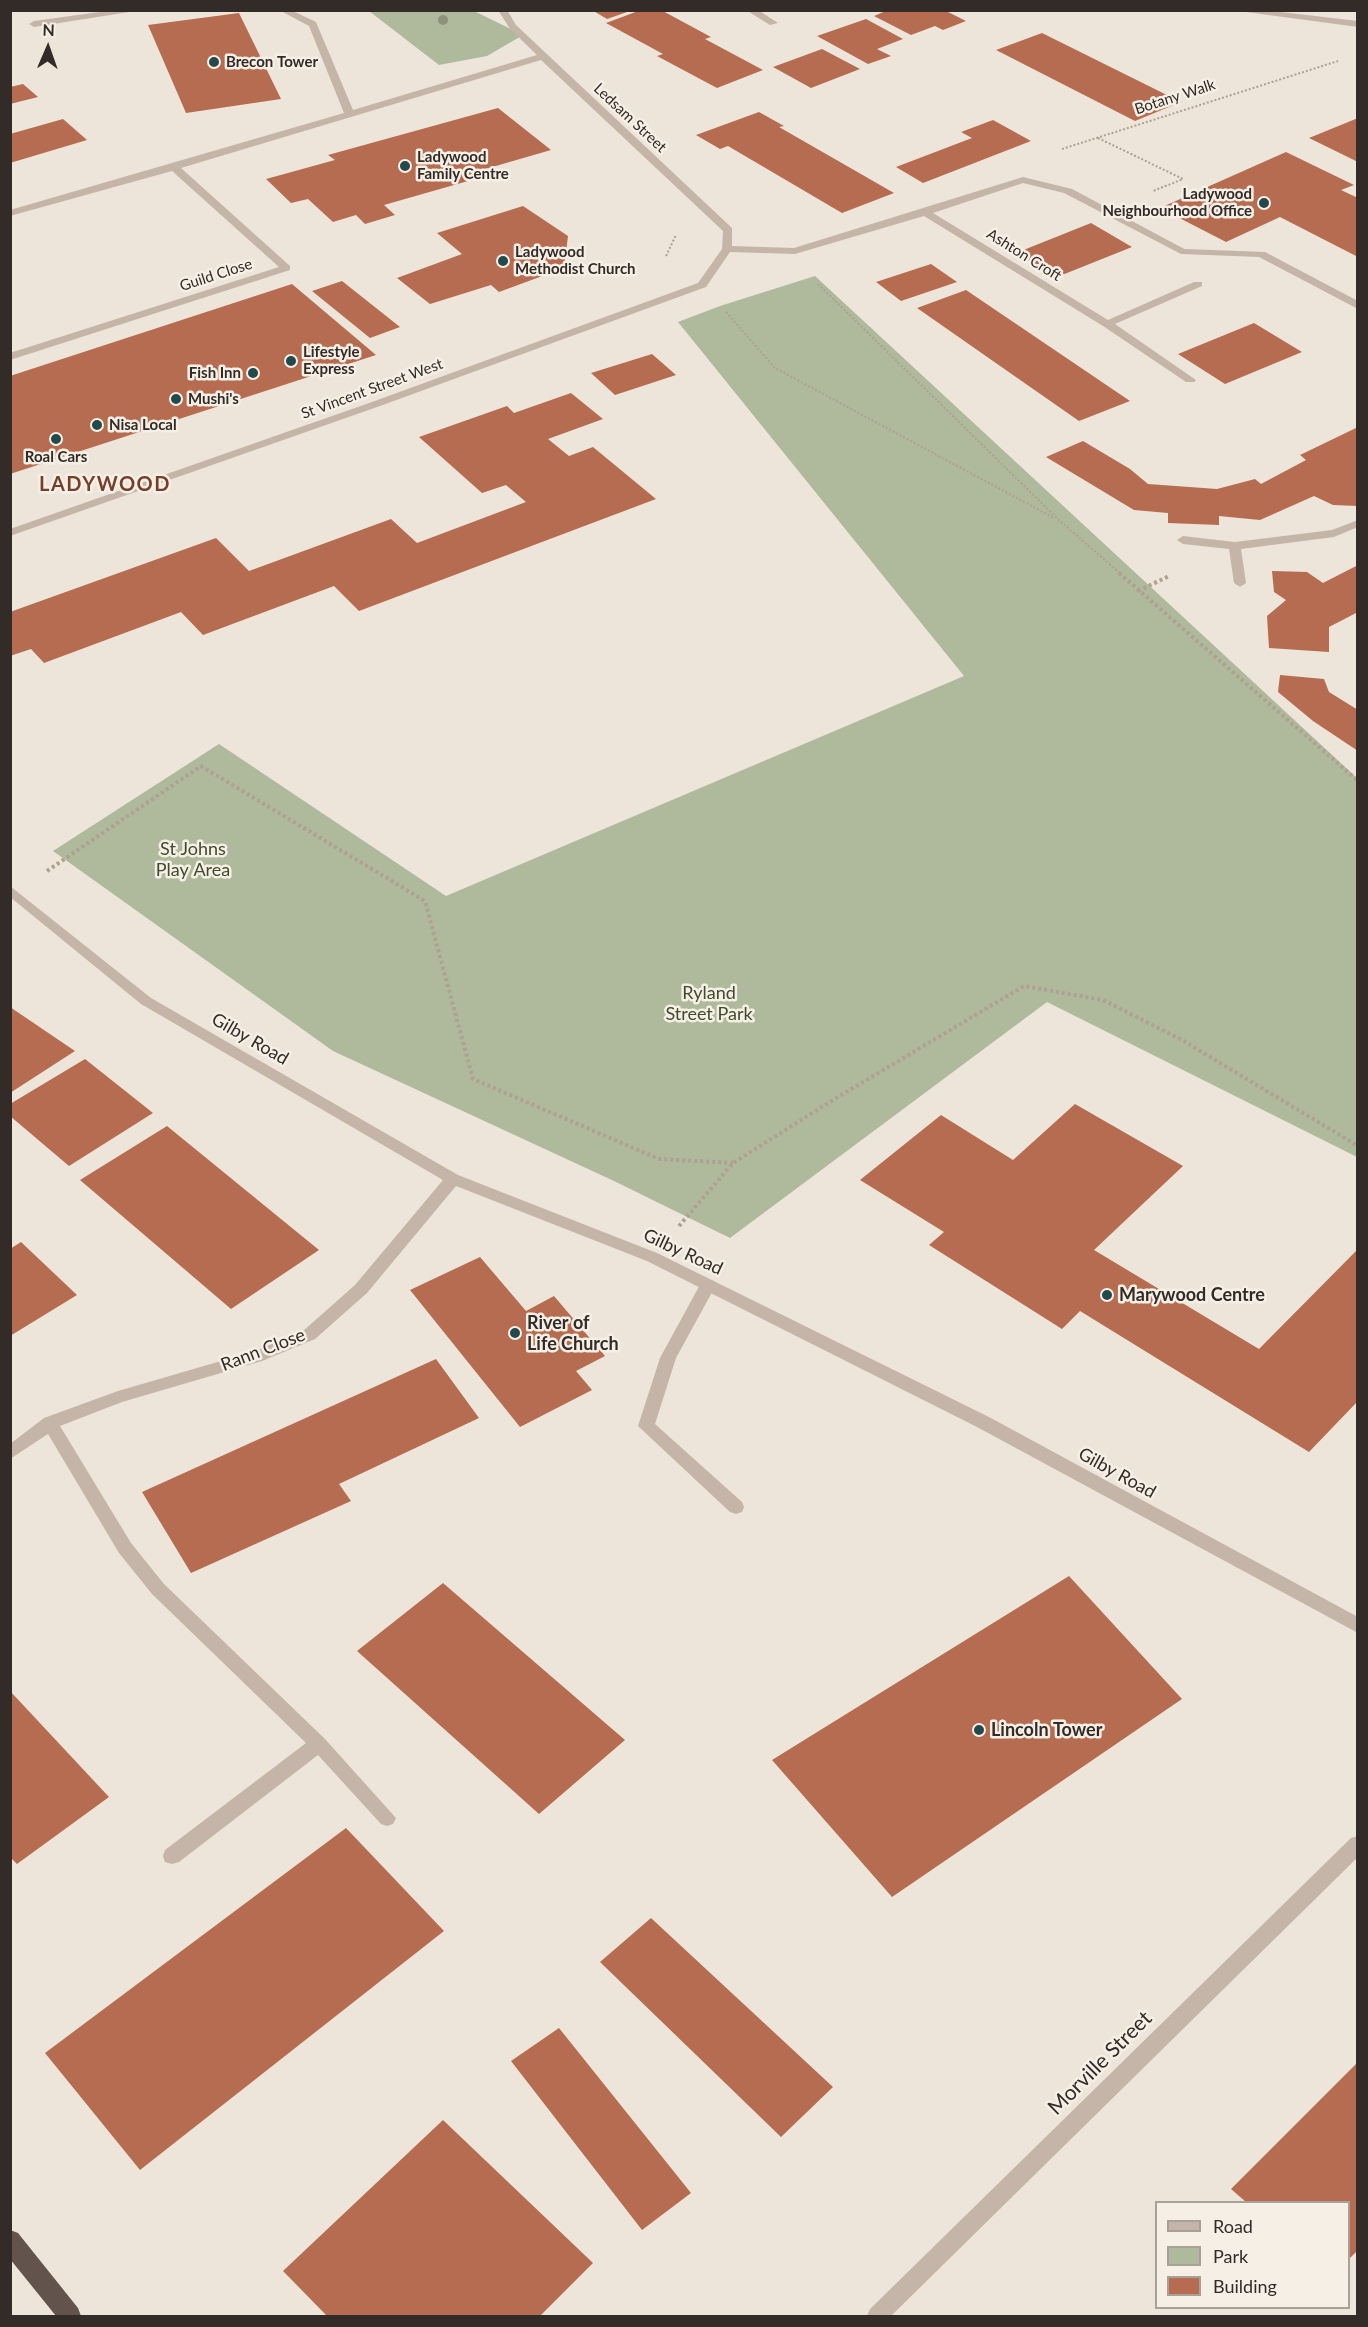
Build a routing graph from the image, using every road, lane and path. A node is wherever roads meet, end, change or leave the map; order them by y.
1 (138, 10) edge
2 (283, 10) edge
3 (502, 10) edge
4 (750, 10) edge
5 (1234, 10) edge
6 (773, 22) dead end
7 (34, 24) dead end
8 (1358, 24) edge
9 (543, 56) junction
10 (1346, 59) dead end
11 (349, 113) junction
12 (1097, 138) junction
13 (1055, 151) dead end
14 (174, 167) junction
15 (1105, 209) junction
16 (926, 212) junction
17 (10, 213) edge
18 (727, 249) junction
19 (795, 251) junction
20 (1198, 284) dead end
21 (720, 306) dead end
22 (1358, 306) edge
23 (1107, 324) junction
24 (10, 357) edge
25 (1190, 380) dead end
26 (1060, 521) junction
27 (1358, 523) edge
28 (10, 533) edge
29 (1183, 540) dead end
30 (1235, 546) junction
31 (1240, 583) dead end
32 (1358, 782) edge
33 (12, 892) edge
34 (1358, 1146) edge
35 (733, 1163) junction
36 (453, 1179) junction
37 (652, 1257) junction
38 (708, 1285) junction
39 (50, 1423) junction
40 (10, 1453) edge
41 (736, 1507) dead end
42 (1358, 1626) edge
43 (319, 1744) junction
44 (387, 1818) dead end
45 (1358, 1844) edge
46 (172, 1856) dead end
47 (10, 2241) edge
48 (70, 2316) edge
49 (877, 2316) edge

1 - 7 street
2 - 11 street
3 - 9 street, Ledsam Street
4 - 6 street
5 - 8 street
9 - 11 street
9 - 18 street, Ledsam Street
10 - 12 path, Botany Walk
11 - 14 street
12 - 13 path, Botany Walk
12 - 15 path
14 - 17 street
14 - 24 street, Guild Close
15 - 16 street
15 - 22 street
16 - 19 street
16 - 23 street, Ashton Croft
18 - 19 street
18 - 28 street, St Vincent Street West
19 - 26 path
20 - 23 street
21 - 26 path
23 - 25 street, Ashton Croft
26 - 32 path
27 - 30 street
29 - 30 street
30 - 31 street
33 - 35 path
33 - 36 street, Gilby Road
34 - 35 path
35 - 37 path
36 - 37 street, Gilby Road
36 - 39 street, Rann Close
37 - 38 street, Gilby Road
38 - 41 street
38 - 42 street, Gilby Road
39 - 40 street, Rann Close
39 - 43 street
43 - 44 street
43 - 46 street
45 - 49 street, Morville Street
47 - 48 highway

